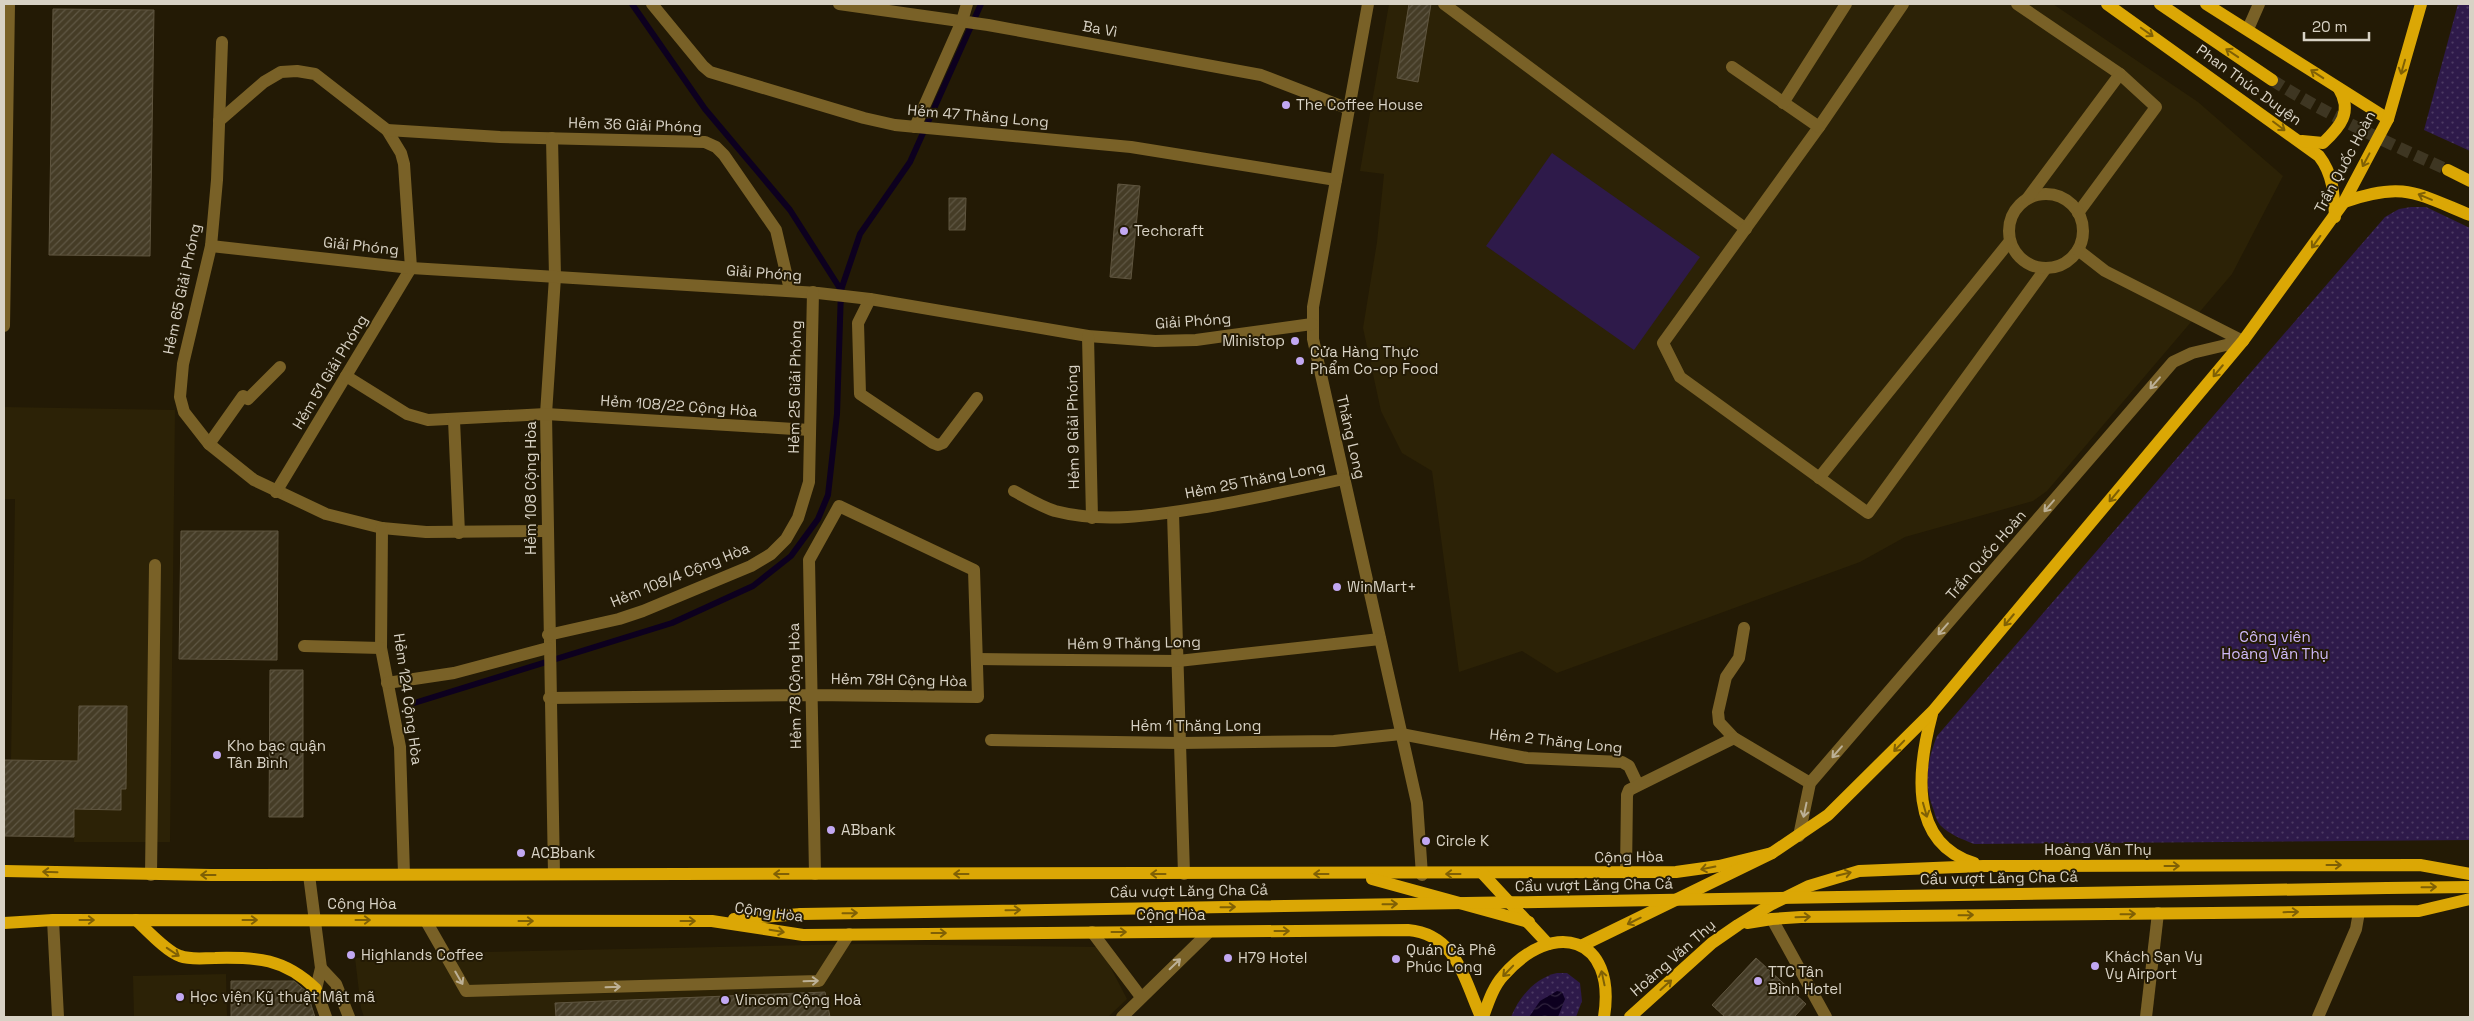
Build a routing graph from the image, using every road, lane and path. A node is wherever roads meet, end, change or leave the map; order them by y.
1 (9, 4) edge
2 (652, 4) edge
3 (839, 4) edge
4 (967, 4) edge
5 (1368, 4) edge
6 (1444, 4) edge
7 (1846, 4) edge
8 (1902, 4) edge
9 (2017, 4) edge
10 (2107, 4) edge
11 (2160, 4) edge
12 (2206, 4) edge
13 (2259, 4) edge
14 (2421, 4) edge
15 (962, 21) junction
16 (2248, 30) junction
17 (222, 42) dead end
18 (1732, 67) dead end
19 (2120, 74) junction
20 (2272, 80) tunnel mouth
21 (2339, 89) junction
22 (1783, 103) junction
23 (1349, 109) junction
24 (2388, 119) junction
25 (220, 121) junction
26 (1819, 126) junction
27 (922, 128) junction
28 (387, 130) junction
29 (552, 138) junction
30 (2299, 141) junction
31 (2448, 170) tunnel mouth
32 (1336, 180) junction
33 (2470, 181) edge
34 (2027, 199) junction
35 (2344, 202) junction
36 (2078, 213) junction
37 (2470, 216) edge
38 (2335, 217) junction
39 (1746, 229) junction
40 (2010, 241) junction
41 (211, 246) junction
42 (2078, 250) junction
43 (410, 268) junction
44 (2046, 268) junction
45 (555, 277) junction
46 (790, 290) junction
47 (816, 292) junction
48 (870, 299) junction
49 (1312, 324) junction
50 (4, 326) edge
51 (1088, 336) junction
52 (2243, 341) junction
53 (280, 367) dead end
54 (346, 376) junction
55 (977, 398) dead end
56 (546, 414) junction
57 (454, 420) junction
58 (810, 430) junction
59 (209, 444) junction
60 (1819, 478) junction
61 (1344, 479) junction
62 (809, 482) joint
63 (1014, 491) dead end
64 (276, 492) junction
65 (1173, 513) junction
66 (1092, 518) junction
67 (382, 528) junction
68 (547, 531) junction
69 (459, 533) junction
70 (154, 564) dead end
71 (1744, 628) dead end
72 (1380, 639) junction
73 (548, 641) junction
74 (304, 646) dead end
75 (381, 648) junction
76 (977, 659) junction
77 (1178, 661) junction
78 (387, 683) junction
79 (812, 695) junction
80 (550, 698) junction
81 (1933, 711) junction
82 (1401, 734) junction
83 (1734, 738) junction
84 (991, 740) dead end
85 (1180, 743) junction
86 (1810, 783) junction
87 (1638, 785) junction
88 (1799, 836) junction
89 (1772, 853) junction
90 (1983, 866) junction
91 (4, 871) edge
92 (1626, 873) junction
93 (309, 874) junction
94 (404, 874) junction
95 (554, 874) junction
96 (815, 874) junction
97 (1184, 874) junction
98 (1353, 874) junction
99 (1483, 874) junction
100 (2470, 874) edge
101 (151, 875) junction
102 (1422, 875) junction
103 (2470, 887) edge
104 (2470, 900) edge
105 (2359, 912) junction
106 (2158, 913) junction
107 (1772, 918) junction
108 (53, 920) junction
109 (136, 920) junction
110 (315, 920) junction
111 (426, 920) junction
112 (712, 921) junction
113 (1529, 922) junction
114 (4, 923) edge
115 (1738, 925) junction
116 (1092, 932) junction
117 (1209, 932) junction
118 (848, 934) junction
119 (1548, 944) junction
120 (1583, 945) junction
121 (321, 968) junction
122 (316, 989) junction
123 (1141, 997) junction
124 (58, 1017) edge
125 (326, 1017) edge
126 (349, 1017) edge
127 (1122, 1017) edge
128 (1482, 1017) edge
129 (1604, 1017) edge
130 (1630, 1017) edge
131 (1826, 1017) edge
132 (2146, 1017) edge
133 (2318, 1017) edge

1 - 50 street
2 - 27 street, Hẻm 47 Thăng Long
3 - 15 street, Ba Vì
4 - 15 street
5 - 23 street, Thăng Long
6 - 39 street
7 - 22 street
8 - 26 street
9 - 19 street
10 -> 30 main road, Phan Thúc Duyện
20 -> 11 main road
12 - 16 main road
13 - 16 street
14 -> 24 main road, Trần Quốc Hoàn
15 - 23 street, Ba Vì
15 - 27 street
21 -> 16 main road
17 - 25 street, Hẻm 65 Giải Phóng
18 - 22 street
19 - 34 street
19 - 36 street
21 - 24 main road
21 - 30 main road
22 - 26 street
23 - 32 street, Thăng Long
24 -> 35 main road, Trần Quốc Hoàn
25 - 28 street
25 - 41 street, Hẻm 65 Giải Phóng
26 - 39 street
27 - 32 street, Hẻm 47 Thăng Long
28 - 29 street, Hẻm 36 Giải Phóng
28 - 43 street
29 - 45 street, Hẻm 108 Cộng Hòa
29 - 46 street, Hẻm 36 Giải Phóng
30 - 38 main road, Phan Thúc Duyện
31 - 33 main road
32 - 49 street, Thăng Long
34 - 36 street
34 - 40 street
37 -> 35 main road
35 - 38 main road, Trần Quốc Hoàn
36 - 42 street
38 -> 52 main road, Trần Quốc Hoàn
39 - 60 street
40 - 44 street
40 - 60 street
41 - 43 street, Giải Phóng
41 - 59 street, Hẻm 65 Giải Phóng
42 - 44 street
42 - 52 street
43 - 45 street, Giải Phóng
43 - 54 street, Hẻm 51 Giải Phóng
44 - 60 street
45 - 46 street, Giải Phóng
45 - 56 street, Hẻm 108 Cộng Hòa
46 - 47 street, Giải Phóng
47 - 48 street, Giải Phóng
47 - 58 street, Hẻm 25 Giải Phóng
48 - 51 street, Giải Phóng
48 - 55 street
49 - 51 street, Giải Phóng
49 - 61 street, Thăng Long
51 - 66 street, Hẻm 9 Giải Phóng
52 -> 81 main road, Trần Quốc Hoàn
52 -> 86 street, Trần Quốc Hoàn
53 - 59 street
54 - 57 street, Hẻm 108/22 Cộng Hòa
54 - 64 street, Hẻm 51 Giải Phóng
56 - 57 street, Hẻm 108/22 Cộng Hòa
56 - 58 street, Hẻm 108/22 Cộng Hòa
56 - 68 street, Hẻm 108 Cộng Hòa
57 - 69 street
58 - 62 street, Hẻm 25 Giải Phóng
59 - 64 street
61 - 65 street, Hẻm 25 Thăng Long
61 - 72 street, Thăng Long
62 - 73 street, Hẻm 108/4 Cộng Hòa
63 - 66 street, Hẻm 25 Thăng Long
64 - 67 street
65 - 66 street, Hẻm 25 Thăng Long
65 - 77 street
67 - 69 street
67 - 75 street, Hẻm 124 Cộng Hòa
68 - 69 street
68 - 73 street, Hẻm 108 Cộng Hòa
70 - 101 street
71 - 83 street
72 - 77 street, Hẻm 9 Thăng Long
72 - 82 street, Thăng Long
73 - 78 street, Hẻm 108/4 Cộng Hòa
73 - 80 street, Hẻm 108 Cộng Hòa
74 - 75 street
75 - 78 street, Hẻm 124 Cộng Hòa
76 - 77 street, Hẻm 9 Thăng Long
76 - 79 street, Hẻm 78H Cộng Hòa
76 - 79 street, Hẻm 78 Cộng Hòa
77 - 85 street
78 - 94 street, Hẻm 124 Cộng Hòa
79 - 80 street
79 - 96 street, Hẻm 78 Cộng Hòa
80 - 95 street, Hẻm 108 Cộng Hòa
81 -> 88 main road, Trần Quốc Hoàn
81 -> 90 main road
82 - 85 street, Hẻm 1 Thăng Long
82 - 87 street, Hẻm 2 Thăng Long
82 - 102 street, Thăng Long
83 - 86 street
83 - 87 street
84 - 85 street, Hẻm 1 Thăng Long
85 - 97 street
86 -> 88 street, Trần Quốc Hoàn
87 - 92 street
88 - 89 main road, Trần Quốc Hoàn
89 -> 92 main road, Cộng Hòa
89 -> 120 main road, Trần Quốc Hoàn
90 -> 100 main road, Hoàng Văn Thụ
115 -> 90 main road, Hoàng Văn Thụ
101 -> 91 main road, Cộng Hòa
92 - 99 main road, Cộng Hòa
93 - 94 main road, Cộng Hòa
93 -> 101 main road, Cộng Hòa
93 - 110 street
94 - 95 main road, Cộng Hòa
96 -> 95 main road, Cộng Hòa
97 -> 96 main road, Cộng Hòa
98 -> 97 main road, Cộng Hòa
98 - 102 main road, Cộng Hòa
98 - 113 main road
99 -> 102 main road, Cộng Hòa
99 - 113 main road
112 -> 103 main road, Cầu vượt Lăng Cha Cả, bridge
104 - 105 main road, Hoàng Văn Thụ
106 -> 105 main road, Hoàng Văn Thụ
105 - 133 street
107 -> 106 main road, Hoàng Văn Thụ
106 - 132 street
107 - 115 main road, Hoàng Văn Thụ
107 - 131 street
108 -> 109 main road, Cộng Hòa
108 - 114 main road, Cộng Hòa
108 - 124 street
109 -> 110 main road, Cộng Hòa
109 -> 122 main road
110 -> 111 main road, Cộng Hòa
110 - 121 street
111 -> 112 main road, Cộng Hòa
111 -> 118 street
112 -> 118 main road, Cộng Hòa
113 - 119 main road
130 -> 115 main road, Hoàng Văn Thụ
116 -> 117 main road, Cộng Hòa
118 -> 116 main road, Cộng Hòa
116 - 123 street
123 -> 117 street
117 -> 128 main road, Cộng Hòa
119 - 120 main road
119 -> 128 main road
129 -> 120 main road
121 - 122 street
121 - 126 street
122 - 125 street
123 - 127 street

